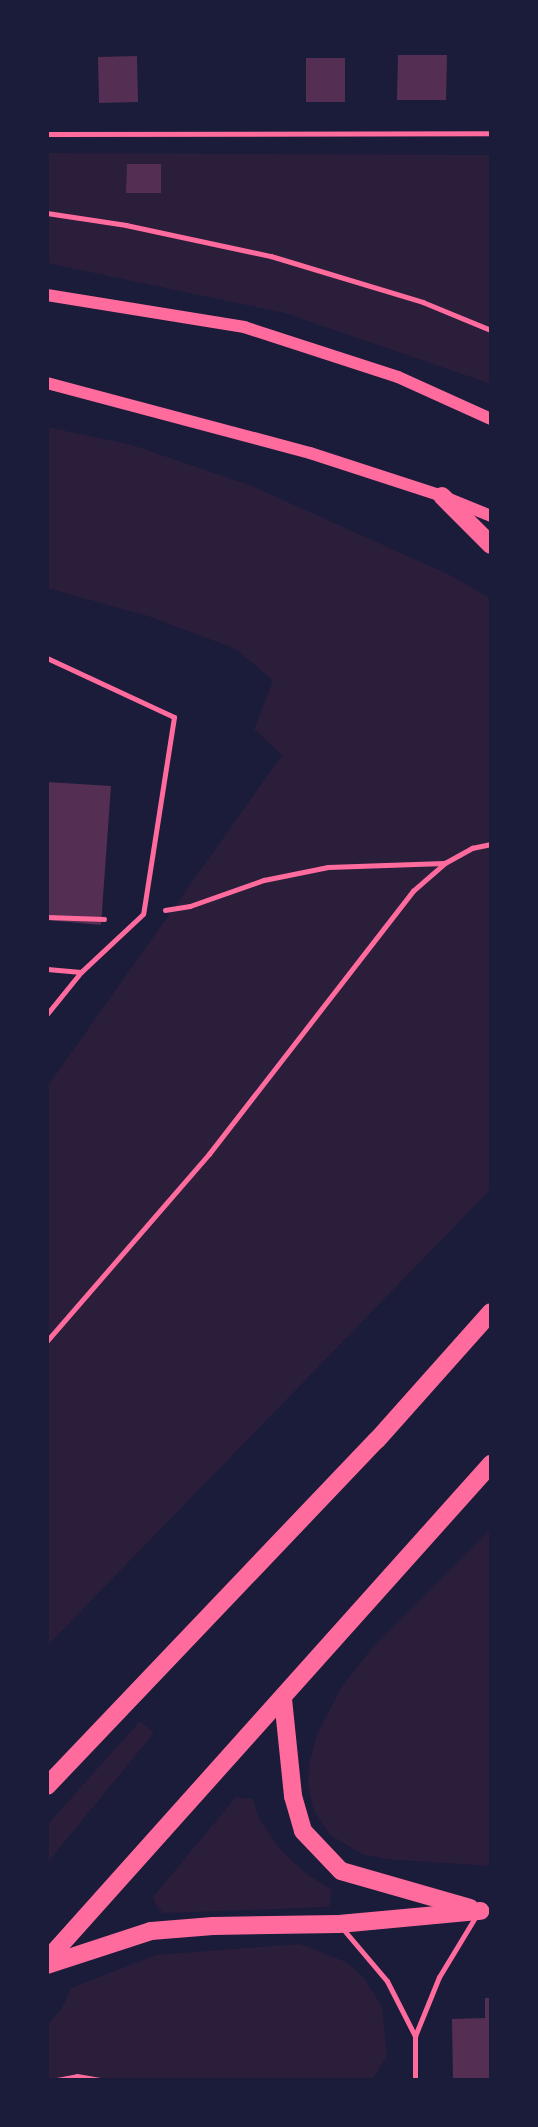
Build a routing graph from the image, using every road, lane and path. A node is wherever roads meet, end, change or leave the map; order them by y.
1 (491, 133) edge
2 (47, 134) edge
3 (47, 213) edge
4 (47, 295) edge
5 (491, 330) edge
6 (47, 383) edge
7 (491, 419) edge
8 (442, 496) junction
9 (491, 516) edge
10 (491, 545) edge
11 (47, 658) edge
12 (491, 844) edge
13 (444, 863) junction
14 (143, 914) junction
15 (47, 917) edge
16 (47, 969) edge
17 (81, 972) junction
18 (47, 1014) edge
19 (491, 1312) edge
20 (47, 1341) edge
21 (491, 1464) edge
22 (283, 1699) junction
23 (75, 1755) junction
24 (47, 1769) edge
25 (47, 1786) edge
26 (480, 1911) junction
27 (339, 1924) junction
28 (47, 1962) edge
29 (415, 2036) junction
30 (57, 2080) edge
31 (100, 2080) edge
32 (415, 2080) edge

1 - 2 lane
3 - 5 path
4 - 7 street
6 - 8 street
8 - 9 street
8 - 10 main road
11 - 14 lane
12 - 13 path
13 - 14 path
13 - 20 path
14 - 15 path
14 - 17 lane
16 - 17 lane
17 - 18 lane
19 - 23 main road
21 - 22 main road
22 - 26 main road
22 - 28 main road
23 - 24 main road
23 - 25 main road
26 - 27 main road
26 - 29 lane
27 - 28 main road
27 - 29 lane
29 - 32 lane
30 - 31 path

